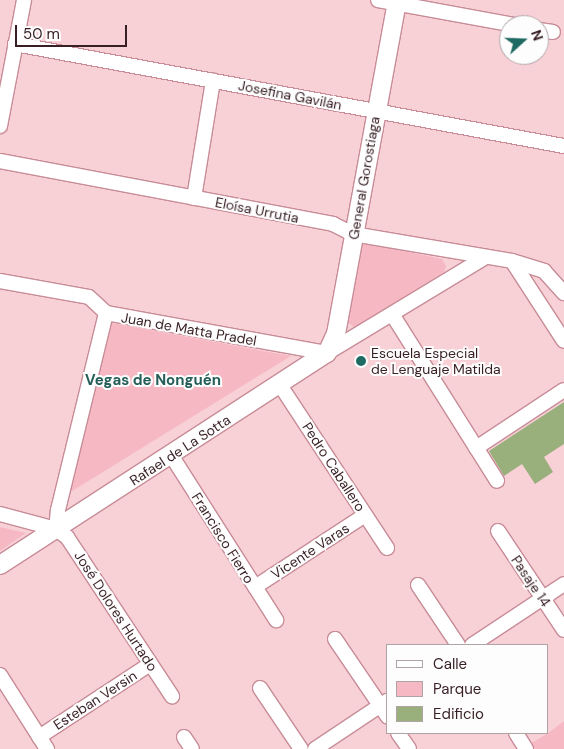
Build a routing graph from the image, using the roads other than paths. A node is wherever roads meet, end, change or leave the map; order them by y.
1 (24, 0) edge
2 (378, 0) edge
3 (397, 2) edge
4 (499, 22) edge
5 (15, 44) junction
6 (213, 81) junction
7 (3, 95) edge
8 (376, 111) junction
9 (0, 126) edge
10 (564, 146) edge
11 (0, 161) edge
12 (194, 198) junction
13 (353, 234) junction
14 (484, 258) junction
15 (512, 260) junction
16 (0, 281) edge
17 (564, 292) edge
18 (106, 313) junction
19 (392, 314) junction
20 (338, 322) junction
21 (360, 334) junction
22 (564, 342) edge
23 (326, 353) junction
24 (280, 385) junction
25 (564, 390) edge
26 (476, 448) junction
27 (171, 455) junction
28 (497, 481) dead end
29 (0, 514) edge
30 (365, 514) junction
31 (56, 529) junction
32 (498, 531) dead end
33 (387, 548) dead end
34 (0, 565) edge
35 (564, 584) edge
36 (418, 585) dead end
37 (255, 587) junction
38 (543, 598) junction
39 (276, 620) dead end
40 (564, 630) edge
41 (335, 640) dead end
42 (457, 644) edge
43 (474, 644) edge
44 (150, 664) junction
45 (0, 675) edge
46 (260, 688) dead end
47 (172, 696) dead end
48 (385, 708) edge
49 (399, 734) edge
50 (517, 734) edge
51 (39, 737) junction
52 (184, 737) dead end
53 (47, 749) edge
54 (192, 749) edge
55 (301, 749) edge
56 (315, 749) edge
57 (409, 749) edge
58 (526, 749) edge

1 - 5 street
2 - 3 street
3 - 4 street
3 - 8 street, General Gorostiaga
5 - 6 street, Josefina Gavilán
5 - 7 street
6 - 8 street, Josefina Gavilán
6 - 12 street
7 - 9 street
8 - 10 street, Josefina Gavilán
8 - 13 street, General Gorostiaga
11 - 12 street, Eloísa Urrutia
12 - 13 street, Eloísa Urrutia
13 - 14 street, Eloísa Urrutia
13 - 20 street, General Gorostiaga
14 - 15 street, Eloísa Urrutia
14 - 19 street, Rafael de La Sotta
15 - 17 street, Eloísa Urrutia
15 - 22 street
16 - 18 street, Juan de Matta Pradel
18 - 23 street, Juan de Matta Pradel
18 - 31 street
19 - 21 street, Rafael de La Sotta
19 - 26 street
20 - 21 street
20 - 23 street, General Gorostiaga
21 - 23 street, Rafael de La Sotta
23 - 24 street, Rafael de La Sotta
24 - 27 street, Rafael de La Sotta
24 - 30 street, Pedro Caballero
25 - 26 street
26 - 28 street
27 - 31 street, Rafael de La Sotta
27 - 37 street, Francisco Fierro
29 - 31 street
30 - 33 street, Pedro Caballero
30 - 37 street, Vicente Varas
31 - 34 street, Rafael de La Sotta
31 - 44 street, José Dolores Hurtado
32 - 38 street, Pasaje 14
35 - 38 street
36 - 42 street
37 - 39 street, Francisco Fierro
38 - 40 street, Pasaje 14
38 - 43 street
41 - 48 street
44 - 47 street, José Dolores Hurtado
44 - 51 street, Esteban Versin
45 - 51 street
46 - 55 street
48 - 56 street
49 - 57 street
50 - 58 street
51 - 53 street
52 - 54 street

